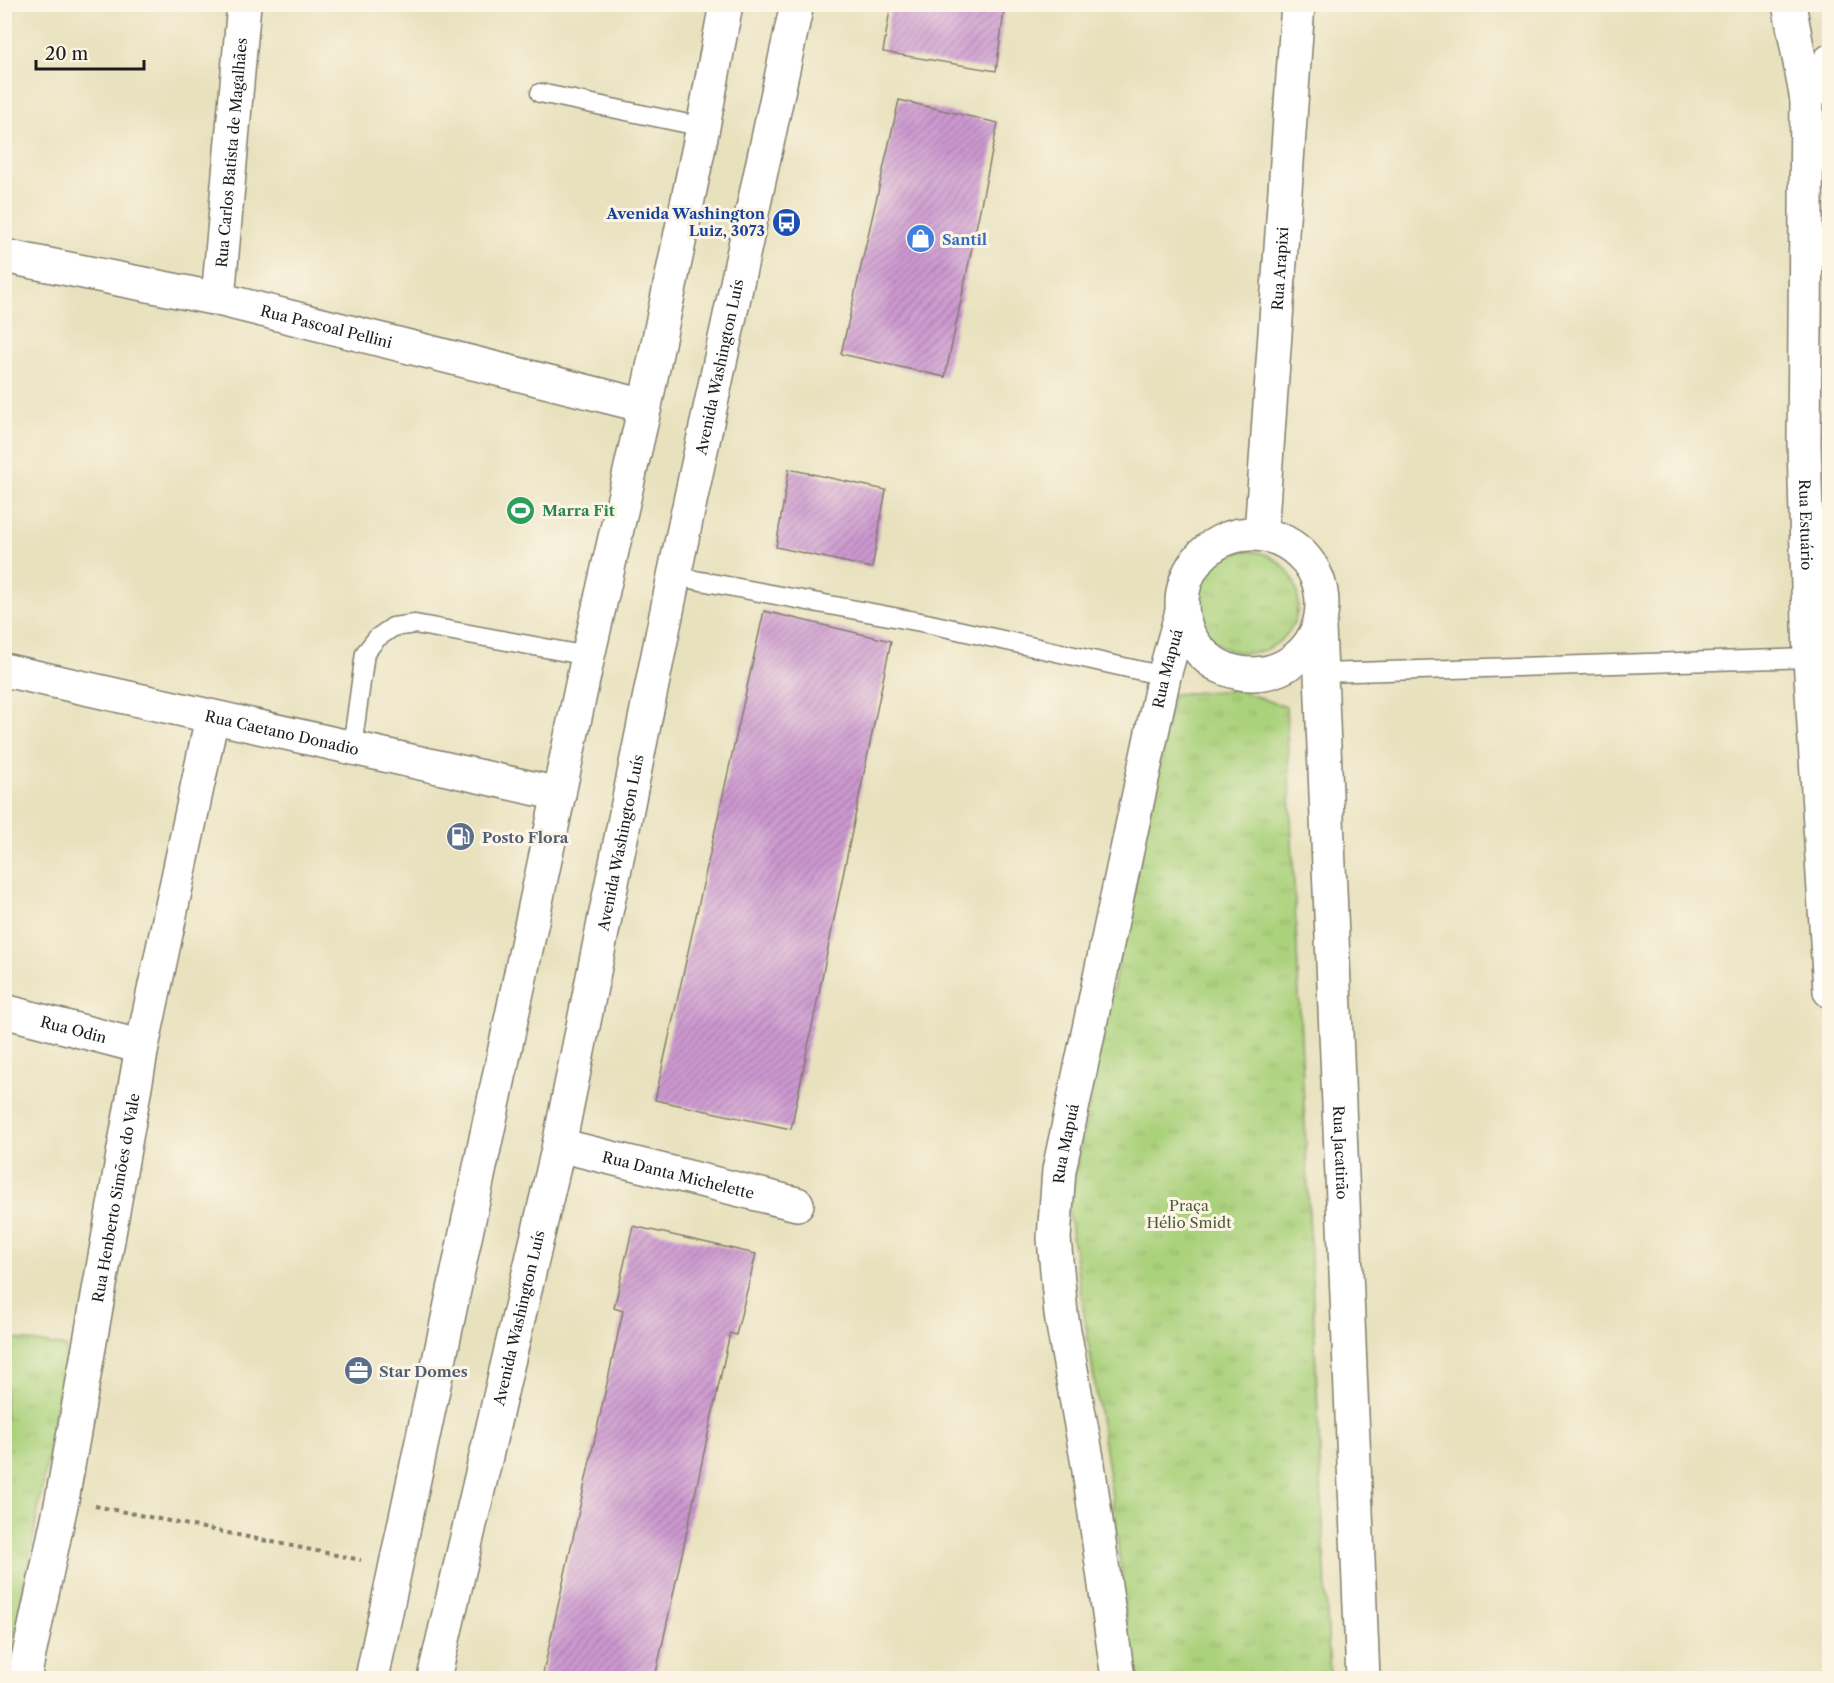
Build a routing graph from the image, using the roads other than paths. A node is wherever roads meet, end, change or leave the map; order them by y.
1 (244, 4) edge
2 (726, 4) edge
3 (797, 4) edge
4 (1298, 4) edge
5 (1789, 4) edge
6 (1830, 62) edge
7 (540, 93) dead end
8 (1807, 100) junction
9 (703, 127) junction
10 (4, 256) edge
11 (218, 299) junction
12 (645, 406) junction
13 (1817, 442) edge
14 (1261, 534) junction
15 (674, 576) junction
16 (1182, 615) junction
17 (1319, 627) junction
18 (588, 656) junction
19 (1810, 658) junction
20 (4, 670) edge
21 (1322, 673) junction
22 (1164, 676) junction
23 (212, 717) junction
24 (352, 748) junction
25 (559, 794) junction
26 (1830, 991) edge
27 (4, 1011) edge
28 (142, 1047) junction
29 (559, 1145) junction
30 (796, 1204) dead end
31 (24, 1678) edge
32 (372, 1678) edge
33 (434, 1678) edge
34 (1118, 1678) edge
35 (1363, 1678) edge

1 - 11 main road, Rua Carlos Batista de Magalhães
2 - 9 main road
3 - 15 main road, Avenida Washington Luís
4 - 14 main road, Rua Arapixi
5 - 8 main road, Rua Estuário
6 - 8 main road
7 - 9 lane
8 - 13 main road, Rua Estuário
9 - 12 main road
10 - 11 main road, Rua Pascoal Pellini
11 - 12 main road, Rua Pascoal Pellini
12 - 18 main road
13 - 19 main road, Rua Estuário
14 - 16 main road
14 - 17 main road
15 - 22 lane
15 - 29 main road, Avenida Washington Luís
16 - 17 main road
16 - 22 main road, Rua Mapuá
17 - 21 main road, Rua Jacatirão
18 - 24 lane
18 - 25 main road
19 - 21 lane
19 - 26 main road, Rua Estuário
20 - 23 main road, Rua Caetano Donadio
21 - 35 main road, Rua Jacatirão
22 - 34 main road, Rua Mapuá
23 - 24 main road, Rua Caetano Donadio
23 - 28 main road, Rua Henberto Simões do Vale
24 - 25 main road, Rua Caetano Donadio
25 - 32 main road
27 - 28 main road, Rua Odin
28 - 31 main road, Rua Henberto Simões do Vale
29 - 30 main road, Rua Danta Michelette
29 - 33 main road, Avenida Washington Luís

